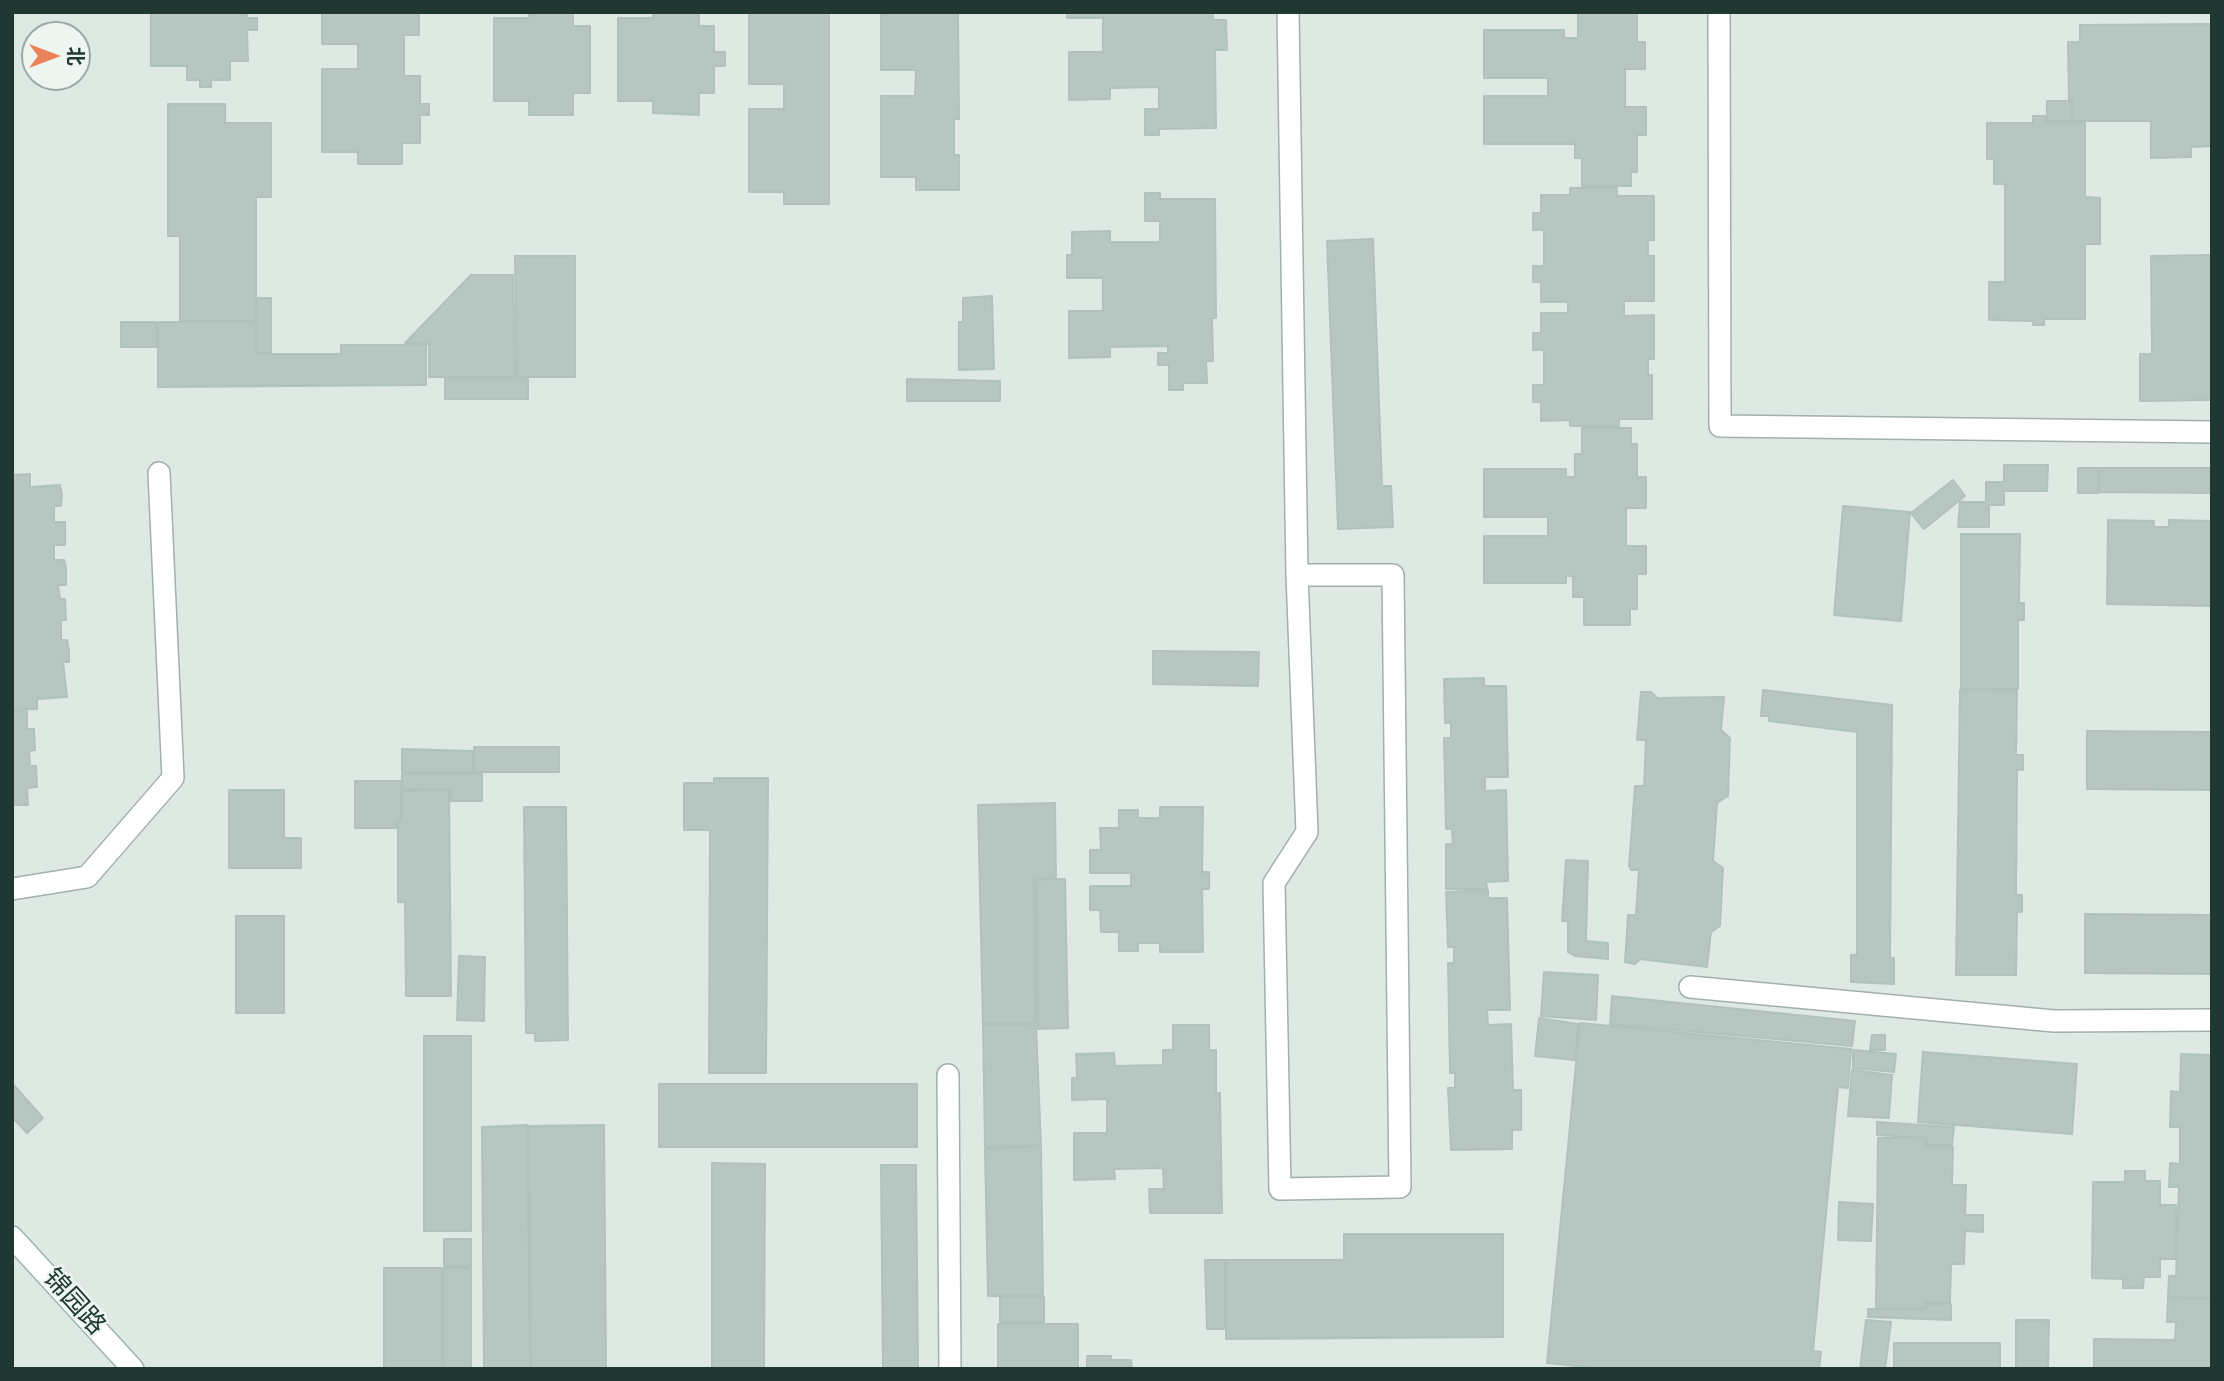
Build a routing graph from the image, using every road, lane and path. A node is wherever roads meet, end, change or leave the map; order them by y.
1 (1288, 12) edge
2 (1719, 12) edge
3 (2212, 432) edge
4 (159, 473) dead end
5 (1297, 575) junction
6 (12, 889) edge
7 (1690, 987) dead end
8 (2212, 1020) edge
9 (948, 1075) dead end
10 (12, 1237) edge
11 (133, 1369) edge
12 (950, 1369) edge

1 - 5 street
2 - 3 street
4 - 6 street
5 - 5 street
7 - 8 street
9 - 12 street
10 - 11 street, 锦园路

